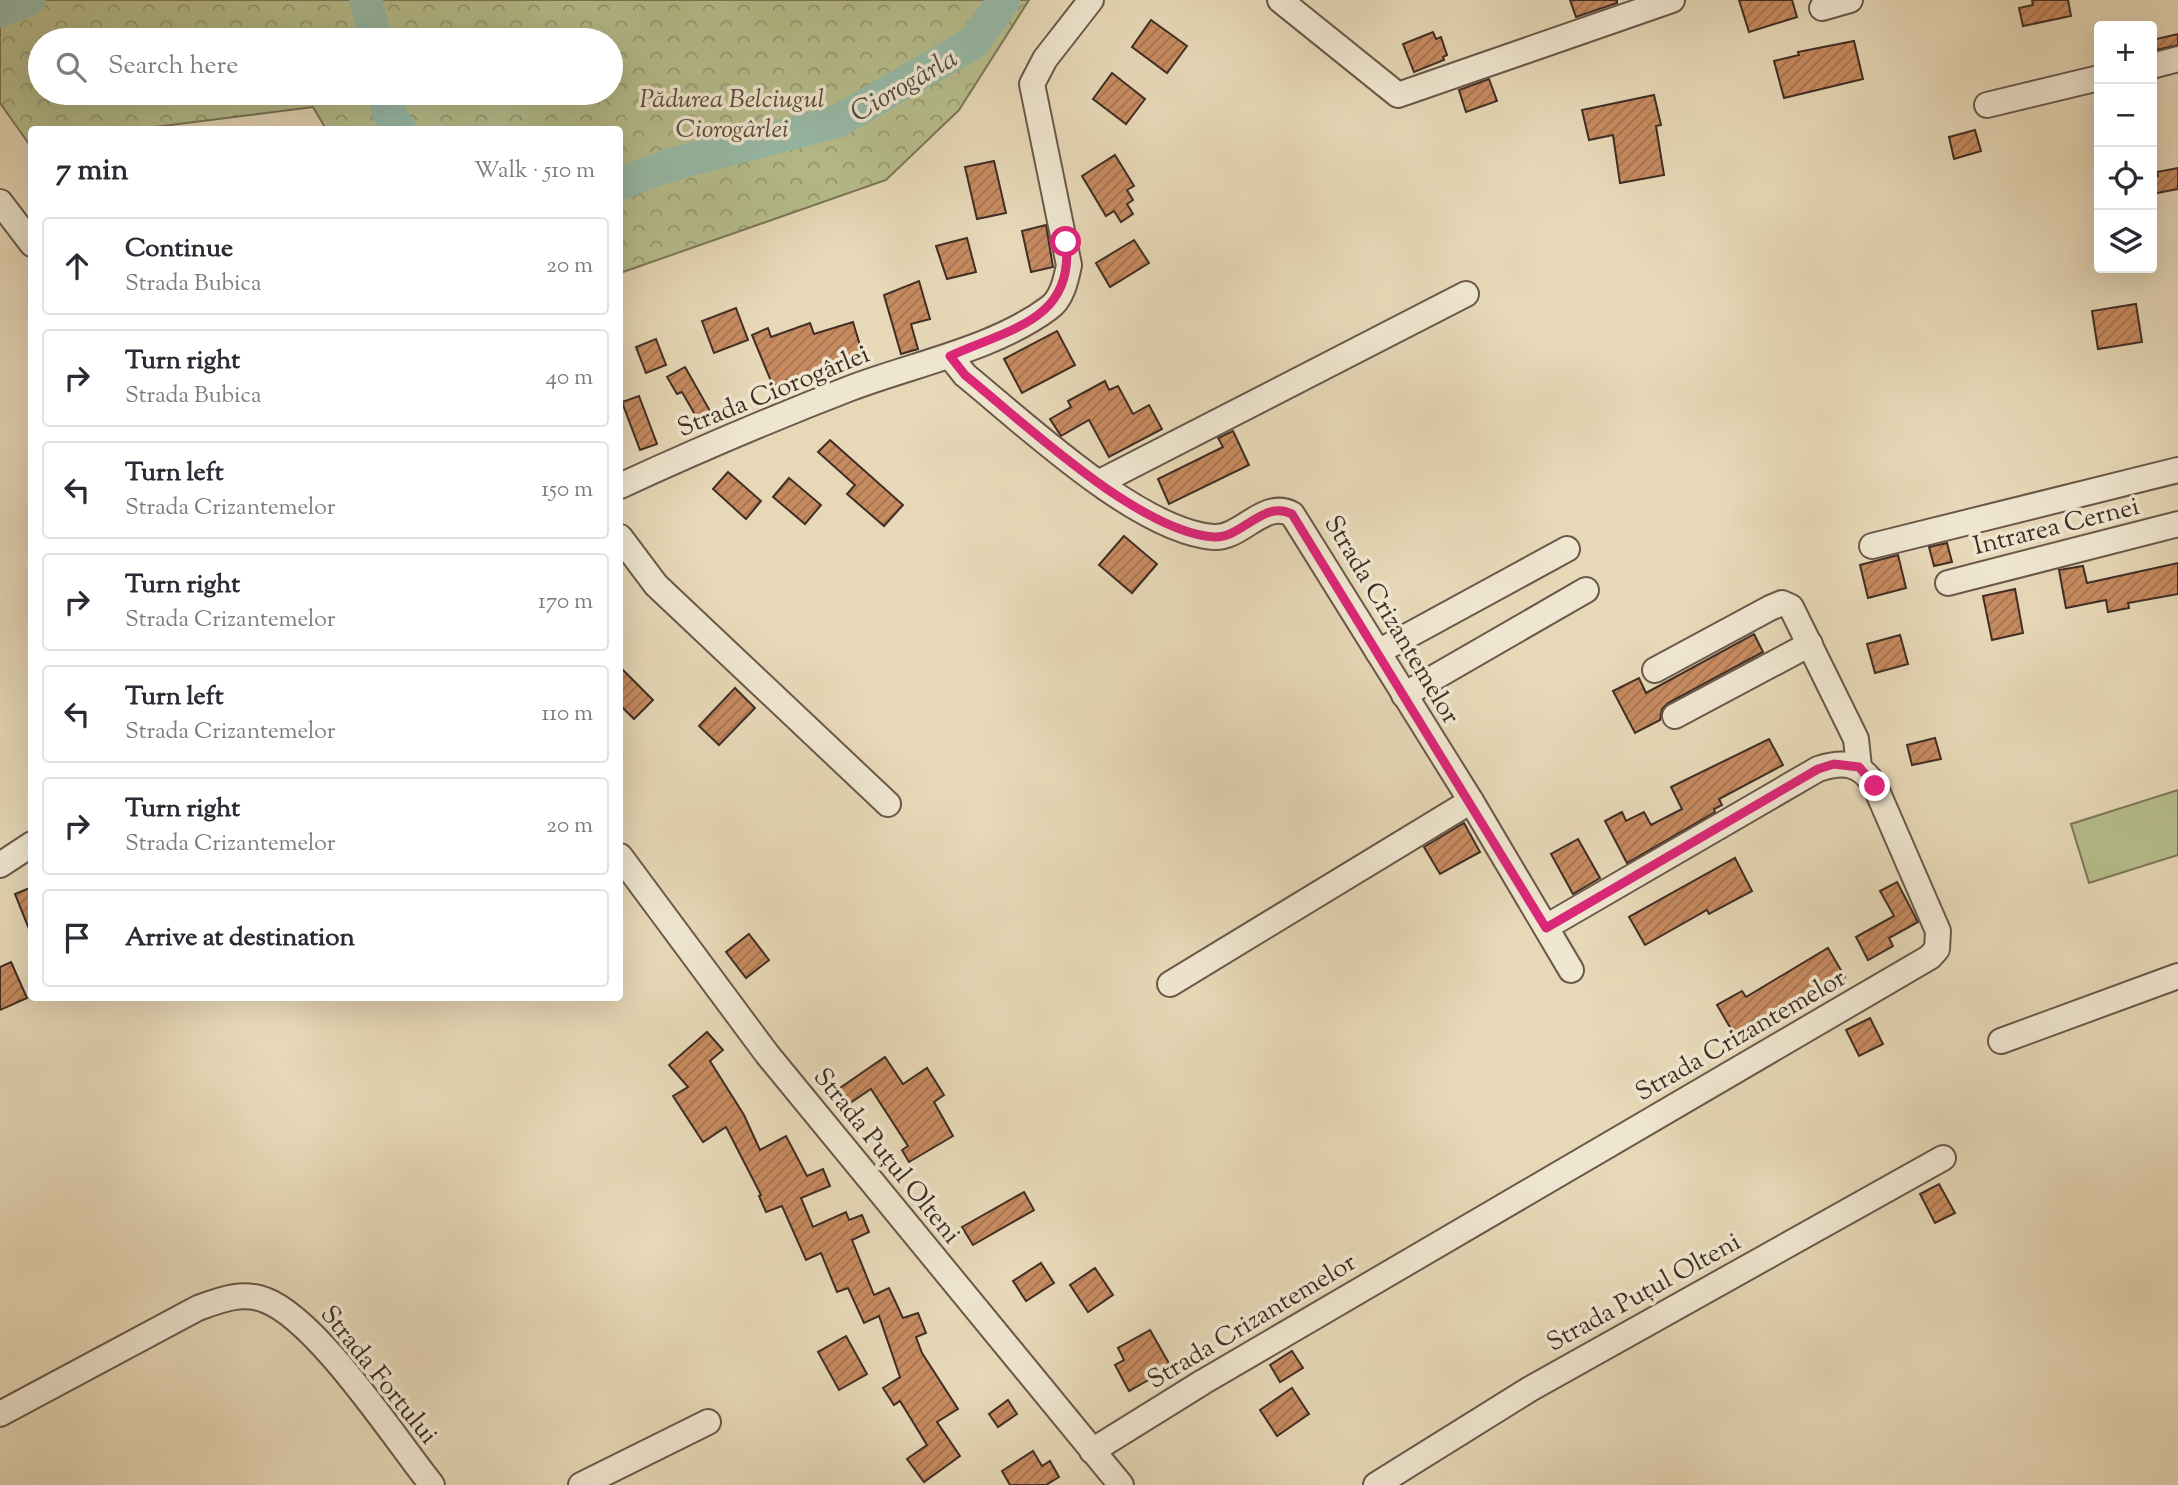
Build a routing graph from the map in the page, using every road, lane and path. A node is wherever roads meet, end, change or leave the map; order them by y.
1 (1091, 0) edge
2 (1280, 0) edge
3 (1672, 0) edge
4 (1850, 0) edge
5 (1822, 8) dead end
6 (2178, 60) edge
7 (2157, 65) edge
8 (2094, 79) edge
9 (1987, 105) dead end
10 (0, 202) edge
11 (28, 239) edge
12 (1466, 294) dead end
13 (950, 356) junction
14 (2178, 470) edge
15 (1100, 482) junction
16 (623, 485) edge
17 (2178, 524) edge
18 (623, 541) edge
19 (1872, 546) dead end
20 (1567, 549) dead end
21 (1948, 583) dead end
22 (1586, 590) dead end
23 (1810, 644) junction
24 (1378, 652) junction
25 (1655, 670) dead end
26 (1404, 695) junction
27 (1675, 716) dead end
28 (1859, 767) junction
29 (1471, 801) junction
30 (888, 804) dead end
31 (28, 847) edge
32 (623, 860) edge
33 (0, 865) edge
34 (1546, 928) junction
35 (1572, 970) dead end
36 (2178, 976) edge
37 (1170, 984) dead end
38 (2001, 1041) dead end
39 (1943, 1158) dead end
40 (0, 1414) edge
41 (708, 1422) dead end
42 (1091, 1451) junction
43 (432, 1485) edge
44 (582, 1485) edge
45 (1121, 1485) edge
46 (1376, 1485) edge

1 - 13 street, Strada Ciorogârlei
2 - 3 street
4 - 5 street
6 - 7 street
8 - 9 street
10 - 11 street
12 - 15 street
13 - 15 street, Strada Crizantemelor
13 - 16 street, Strada Ciorogârlei
14 - 19 street
15 - 24 street, Strada Crizantemelor
17 - 21 street, Intrarea Cernei
18 - 30 street
20 - 24 street
22 - 26 street
23 - 25 street
23 - 27 street
23 - 28 street
24 - 26 street, Strada Crizantemelor
26 - 29 street, Strada Crizantemelor
28 - 34 street
28 - 42 street, Strada Crizantemelor
29 - 34 street, Strada Crizantemelor
29 - 37 street
31 - 33 street
32 - 42 street, Strada Puțul Olteni
34 - 35 street, Strada Crizantemelor
36 - 38 street
39 - 46 street, Strada Puțul Olteni
40 - 43 street, Strada Fortului
41 - 44 street
42 - 45 street, Strada Puțul Olteni

